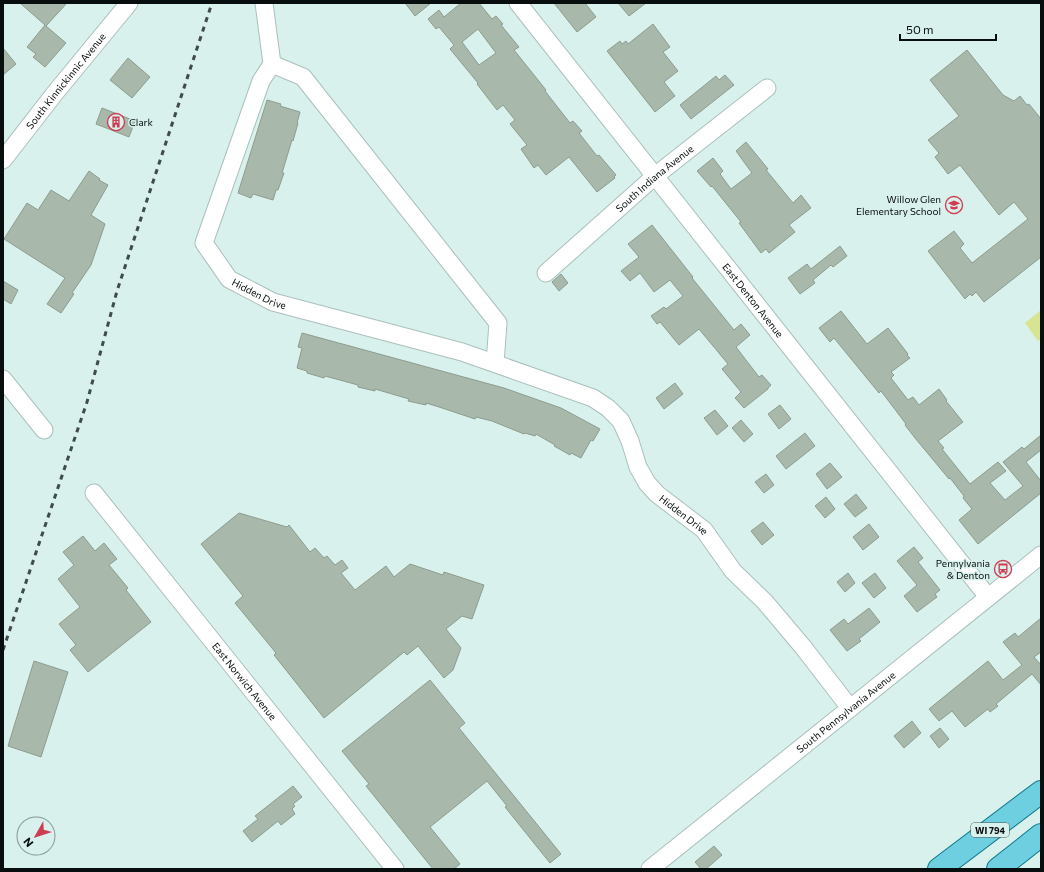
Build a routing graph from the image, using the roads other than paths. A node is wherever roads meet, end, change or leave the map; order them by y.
1 (129, 3) edge
2 (264, 3) edge
3 (518, 3) edge
4 (272, 64) junction
5 (767, 88) dead end
6 (3, 160) edge
7 (655, 176) junction
8 (546, 273) dead end
9 (495, 363) junction
10 (3, 379) edge
11 (44, 430) dead end
12 (94, 493) dead end
13 (1041, 555) edge
14 (988, 597) junction
15 (850, 708) junction
16 (1041, 792) edge
17 (1041, 835) edge
18 (1041, 851) edge
19 (940, 868) edge
20 (395, 869) edge
21 (650, 869) edge
22 (998, 869) edge
23 (1018, 869) edge

1 - 6 street, South Kinnickinnic Avenue
2 - 4 street
3 - 7 street, East Denton Avenue
4 - 9 street
4 - 9 street, Hidden Drive
5 - 7 street, South Indiana Avenue
7 - 8 street, South Indiana Avenue
7 - 14 street, East Denton Avenue
9 - 15 street, Hidden Drive
10 - 11 street
12 - 20 street, East Norwich Avenue
13 - 14 street, South Pennsylvania Avenue
14 - 15 street, South Pennsylvania Avenue
15 - 21 street, South Pennsylvania Avenue
16 - 19 main road, WI 794
17 - 22 main road
18 - 23 main road

